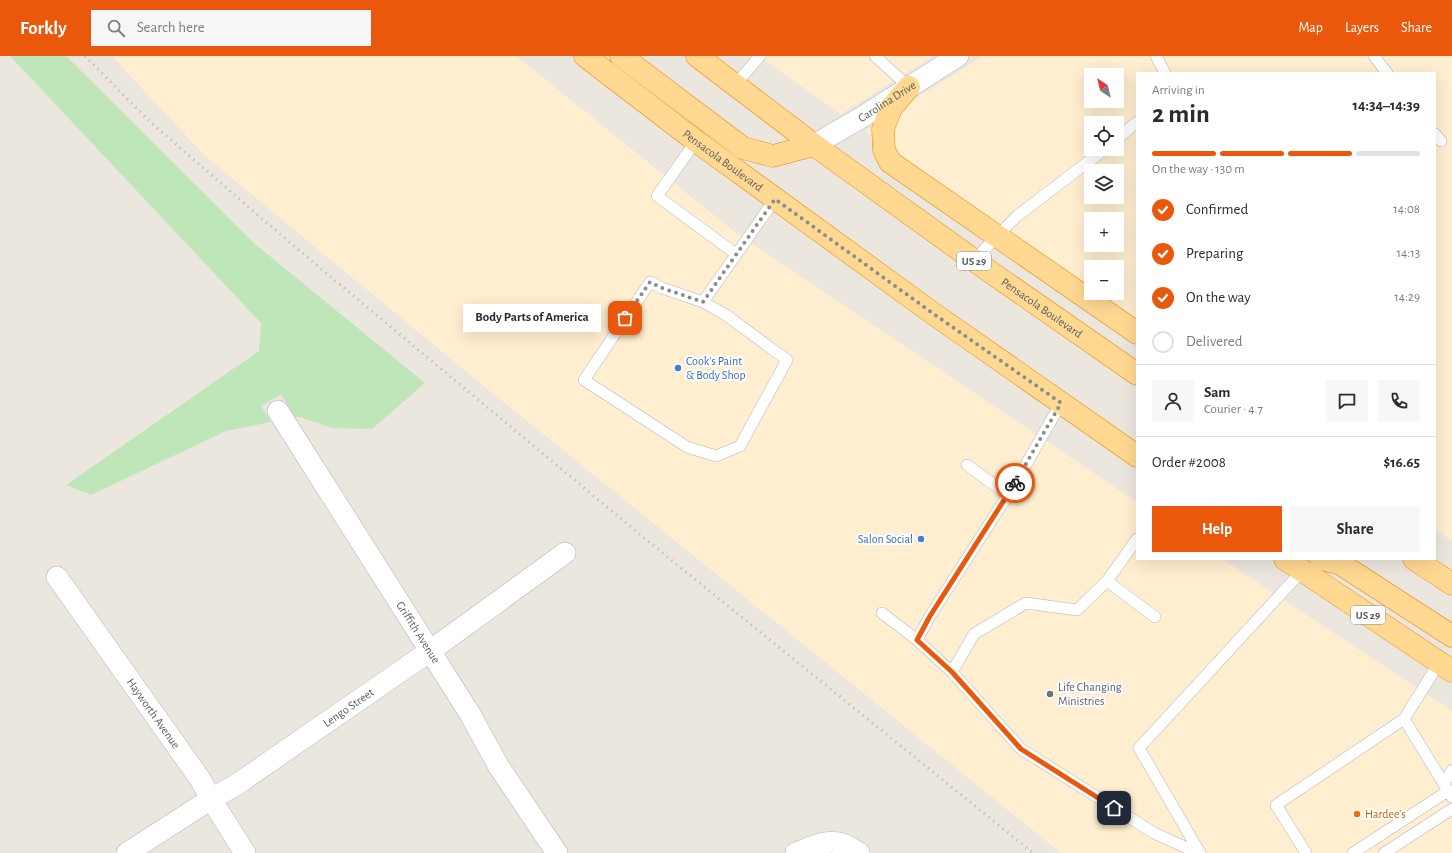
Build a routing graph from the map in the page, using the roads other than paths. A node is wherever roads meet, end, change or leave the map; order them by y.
1 (585, 56) edge
2 (621, 56) edge
3 (697, 56) edge
4 (760, 56) edge
5 (874, 56) edge
6 (958, 56) edge
7 (1156, 56) edge
8 (1374, 56) edge
9 (1164, 72) edge
10 (1386, 72) edge
11 (735, 85) junction
12 (909, 87) junction
13 (1136, 123) edge
14 (1124, 133) edge
15 (696, 141) junction
16 (814, 145) junction
17 (1096, 156) edge
18 (775, 199) junction
19 (997, 236) junction
20 (736, 254) junction
21 (974, 260) junction
22 (703, 302) junction
23 (1136, 332) edge
24 (1136, 373) edge
25 (1061, 403) junction
26 (278, 412) dead end
27 (1136, 455) edge
28 (967, 465) dead end
29 (1008, 495) junction
30 (1136, 540) edge
31 (565, 553) dead end
32 (1326, 560) edge
33 (1416, 560) edge
34 (1435, 560) edge
35 (1293, 565) edge
36 (57, 577) dead end
37 (1107, 581) junction
38 (1451, 582) edge
39 (882, 613) dead end
40 (1155, 617) dead end
41 (1452, 636) edge
42 (917, 640) junction
43 (430, 651) junction
44 (1446, 667) edge
45 (952, 672) junction
46 (1404, 719) junction
47 (1452, 770) edge
48 (1448, 791) edge
49 (211, 799) junction
50 (1452, 809) edge
51 (127, 853) edge
52 (245, 853) edge
53 (558, 853) edge
54 (796, 853) edge
55 (859, 853) edge
56 (1199, 853) edge
57 (1306, 853) edge
58 (1353, 853) edge
59 (1384, 853) edge

1 - 15 highway, Pensacola Boulevard
2 - 16 highway
3 - 11 highway, Pensacola Boulevard / US 29
4 - 11 lane
5 - 12 lane
6 - 12 street, Carolina Drive
7 - 9 lane
8 - 10 lane
11 - 16 highway, Pensacola Boulevard / US 29
12 - 16 street, Carolina Drive
12 - 19 highway
13 - 14 lane
15 - 18 highway, Pensacola Boulevard
15 - 20 lane
16 - 21 highway, Pensacola Boulevard / US 29
17 - 19 lane
18 - 20 lane
18 - 25 highway, Pensacola Boulevard
19 - 21 lane
19 - 23 highway
20 - 22 lane
21 - 24 highway, Pensacola Boulevard / US 29
22 - 22 lane
25 - 27 highway, Pensacola Boulevard
25 - 29 lane
26 - 43 street, Griffith Avenue
28 - 29 lane
29 - 42 lane
30 - 37 lane
31 - 43 street, Lengo Street
32 - 41 highway
33 - 38 highway
34 - 38 highway
35 - 44 highway, US 29
35 - 56 lane
36 - 49 street, Hayworth Avenue
37 - 40 lane
37 - 45 lane
39 - 42 lane
42 - 45 lane
43 - 49 street, Lengo Street
43 - 53 street, Griffith Avenue
44 - 46 lane
45 - 56 lane
46 - 48 lane
46 - 57 lane
47 - 48 lane
48 - 58 lane
49 - 51 street, Lengo Street
49 - 52 street, Hayworth Avenue
50 - 59 lane
54 - 55 street

